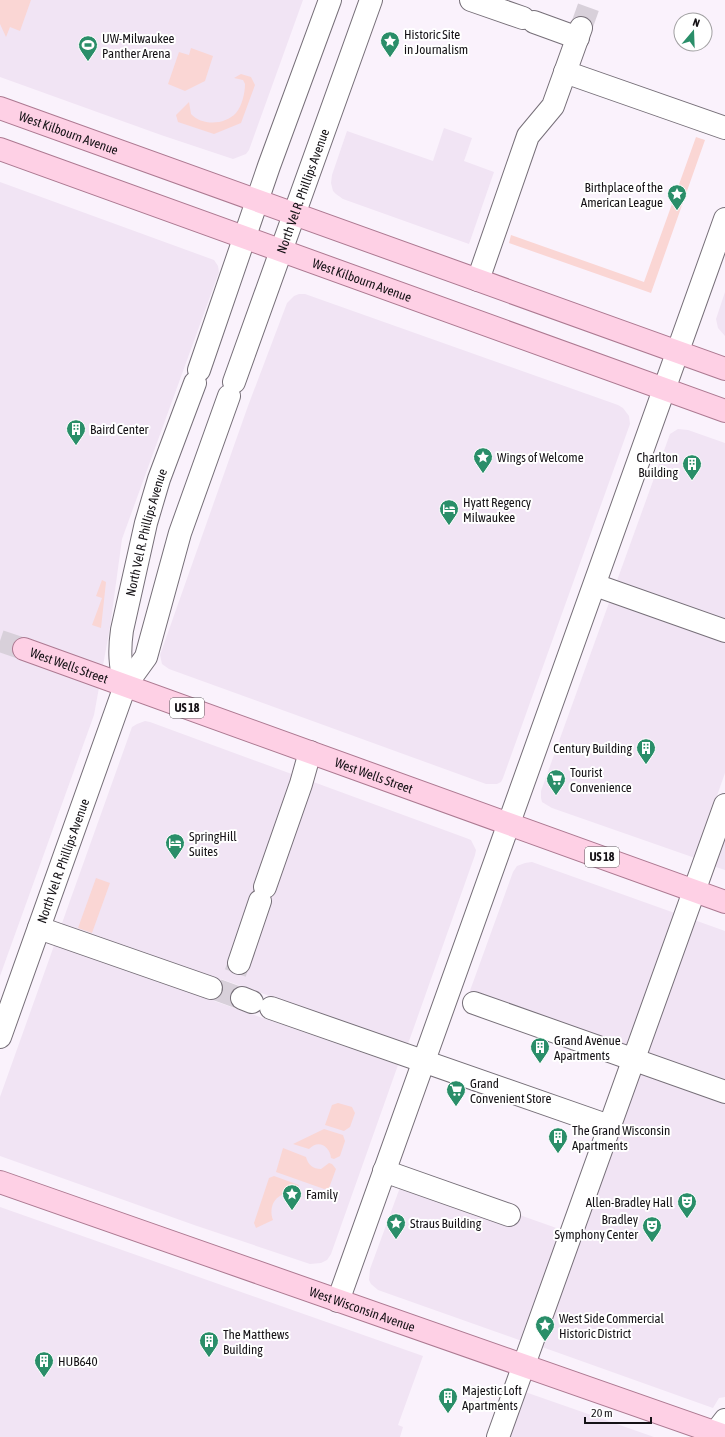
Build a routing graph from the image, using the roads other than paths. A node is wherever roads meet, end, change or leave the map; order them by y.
1 (330, 0) edge
2 (371, 0) edge
3 (471, 0) edge
4 (565, 72) junction
5 (0, 108) edge
6 (725, 128) edge
7 (0, 149) edge
8 (258, 201) junction
9 (294, 214) junction
10 (725, 219) edge
11 (245, 238) junction
12 (281, 250) junction
13 (478, 280) junction
14 (678, 352) junction
15 (725, 369) edge
16 (665, 389) junction
17 (725, 411) edge
18 (595, 585) junction
19 (725, 631) edge
20 (24, 650) tunnel mouth
21 (125, 686) junction
22 (310, 752) junction
23 (725, 805) edge
24 (509, 824) junction
25 (694, 890) junction
26 (725, 902) edge
27 (39, 928) junction
28 (238, 963) tunnel mouth
29 (212, 988) dead end
30 (255, 1003) dead end
31 (474, 1003) dead end
32 (0, 1037) edge
33 (633, 1060) junction
34 (424, 1061) junction
35 (725, 1092) edge
36 (610, 1126) junction
37 (384, 1172) junction
38 (0, 1182) edge
39 (509, 1216) dead end
40 (338, 1301) junction
41 (523, 1366) junction
42 (720, 1431) edge
43 (498, 1437) edge

1 - 8 street, North Vel R. Phillips Avenue
2 - 9 street, North Vel R. Phillips Avenue
3 - 4 street
4 - 6 street
4 - 13 street
5 - 8 main road, West Kilbourn Avenue
7 - 11 main road, West Kilbourn Avenue
8 - 9 main road, West Kilbourn Avenue
8 - 11 street, North Vel R. Phillips Avenue
9 - 12 street, North Vel R. Phillips Avenue
9 - 13 main road, West Kilbourn Avenue
10 - 14 street
11 - 12 main road, West Kilbourn Avenue
11 - 21 street, North Vel R. Phillips Avenue
12 - 16 main road, West Kilbourn Avenue
12 - 21 street, North Vel R. Phillips Avenue
13 - 14 main road, West Kilbourn Avenue
14 - 15 main road, West Kilbourn Avenue
14 - 16 street
16 - 17 main road, West Kilbourn Avenue
16 - 18 street
18 - 19 street
18 - 24 street
20 - 21 main road, West Wells Street / US 18
21 - 22 main road, West Wells Street / US 18
21 - 27 street, North Vel R. Phillips Avenue
22 - 24 main road, West Wells Street / US 18
22 - 28 street
23 - 25 street
24 - 25 main road, West Wells Street / US 18
24 - 34 street
25 - 26 main road, West Wells Street / US 18
25 - 33 street
27 - 29 street
27 - 32 street, North Vel R. Phillips Avenue
30 - 34 street
31 - 33 street
33 - 35 street
33 - 36 street
34 - 36 street
34 - 37 street
36 - 41 street
37 - 39 street
37 - 40 street
38 - 40 main road, West Wisconsin Avenue
40 - 41 main road, West Wisconsin Avenue
41 - 42 main road, West Wisconsin Avenue
41 - 43 street

